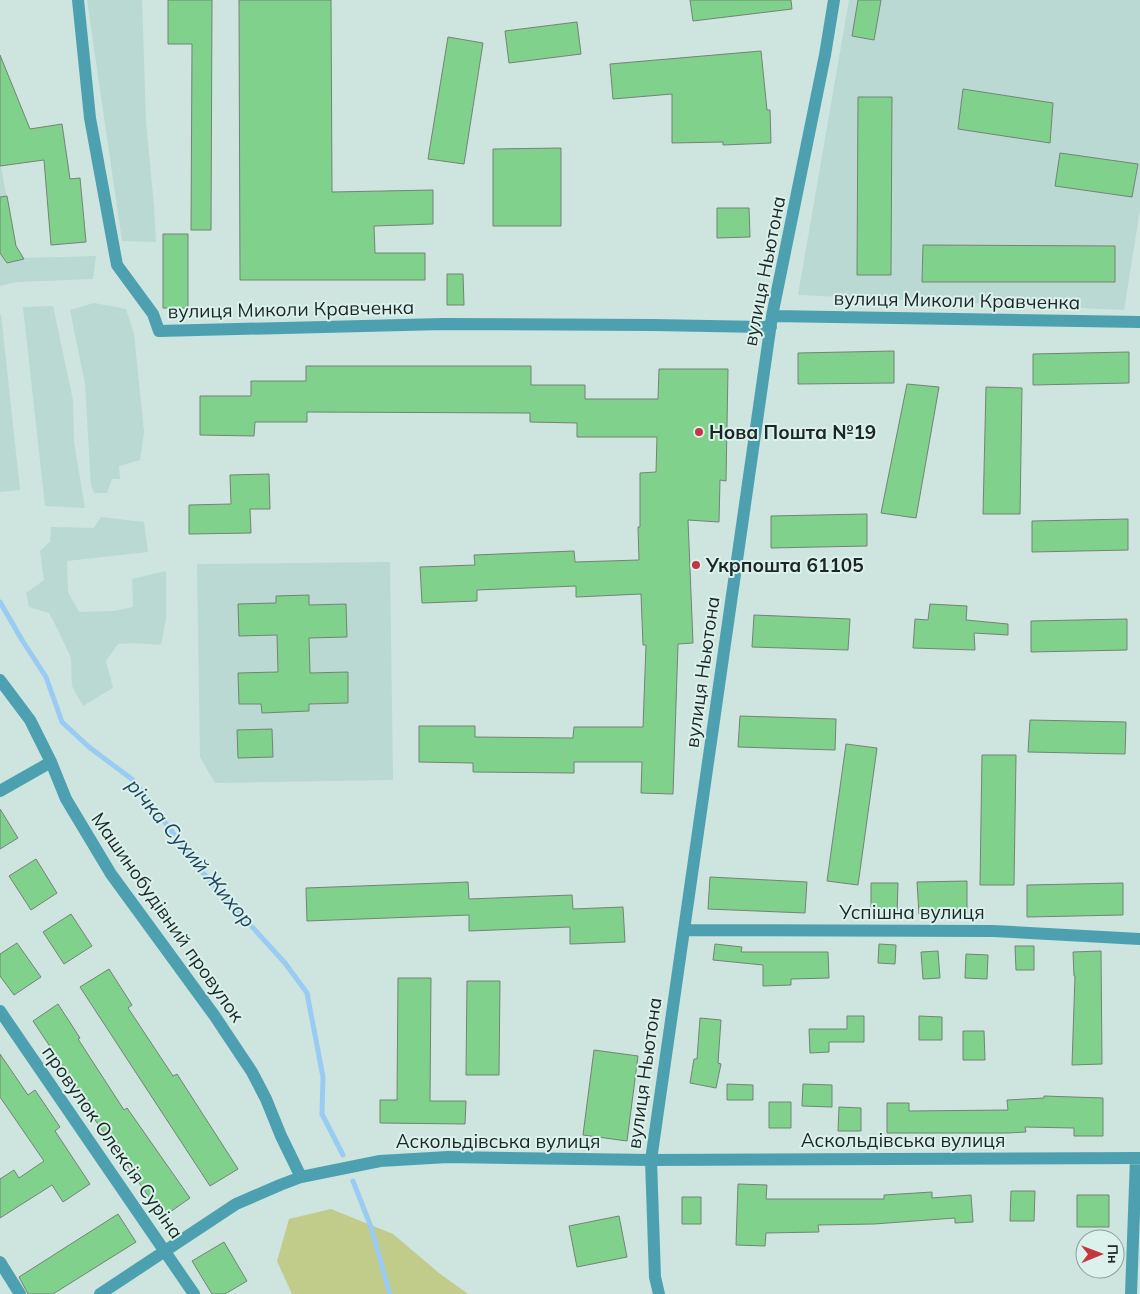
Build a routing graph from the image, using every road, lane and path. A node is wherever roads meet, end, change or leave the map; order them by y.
1 (78, 0) edge
2 (834, 0) edge
3 (772, 322) junction
4 (1140, 322) edge
5 (0, 680) edge
6 (51, 762) junction
7 (0, 791) edge
8 (684, 930) junction
9 (1140, 939) edge
10 (0, 1011) edge
11 (1138, 1158) edge
12 (651, 1160) junction
13 (301, 1177) junction
14 (165, 1250) junction
15 (0, 1262) edge
16 (20, 1294) edge
17 (100, 1294) edge
18 (194, 1294) edge
19 (659, 1294) edge
20 (1131, 1294) edge

1 - 3 street, вулиця Миколи Кравченка
2 - 3 street, вулиця Ньютона
3 - 4 street, вулиця Миколи Кравченка
3 - 8 street, вулиця Ньютона
5 - 6 street, Машинобудівний провулок
6 - 7 street
6 - 13 street, Машинобудівний провулок
8 - 9 street, Успішна вулиця
8 - 12 street, вулиця Ньютона
10 - 14 street, провулок Олексія Суріна
11 - 12 street, Аскольдівська вулиця
11 - 20 street
12 - 13 street, Аскольдівська вулиця
12 - 19 street, вулиця Ньютона
13 - 14 street, Аскольдівська вулиця
14 - 17 street, Аскольдівська вулиця
14 - 18 street, провулок Олексія Суріна
15 - 16 street

